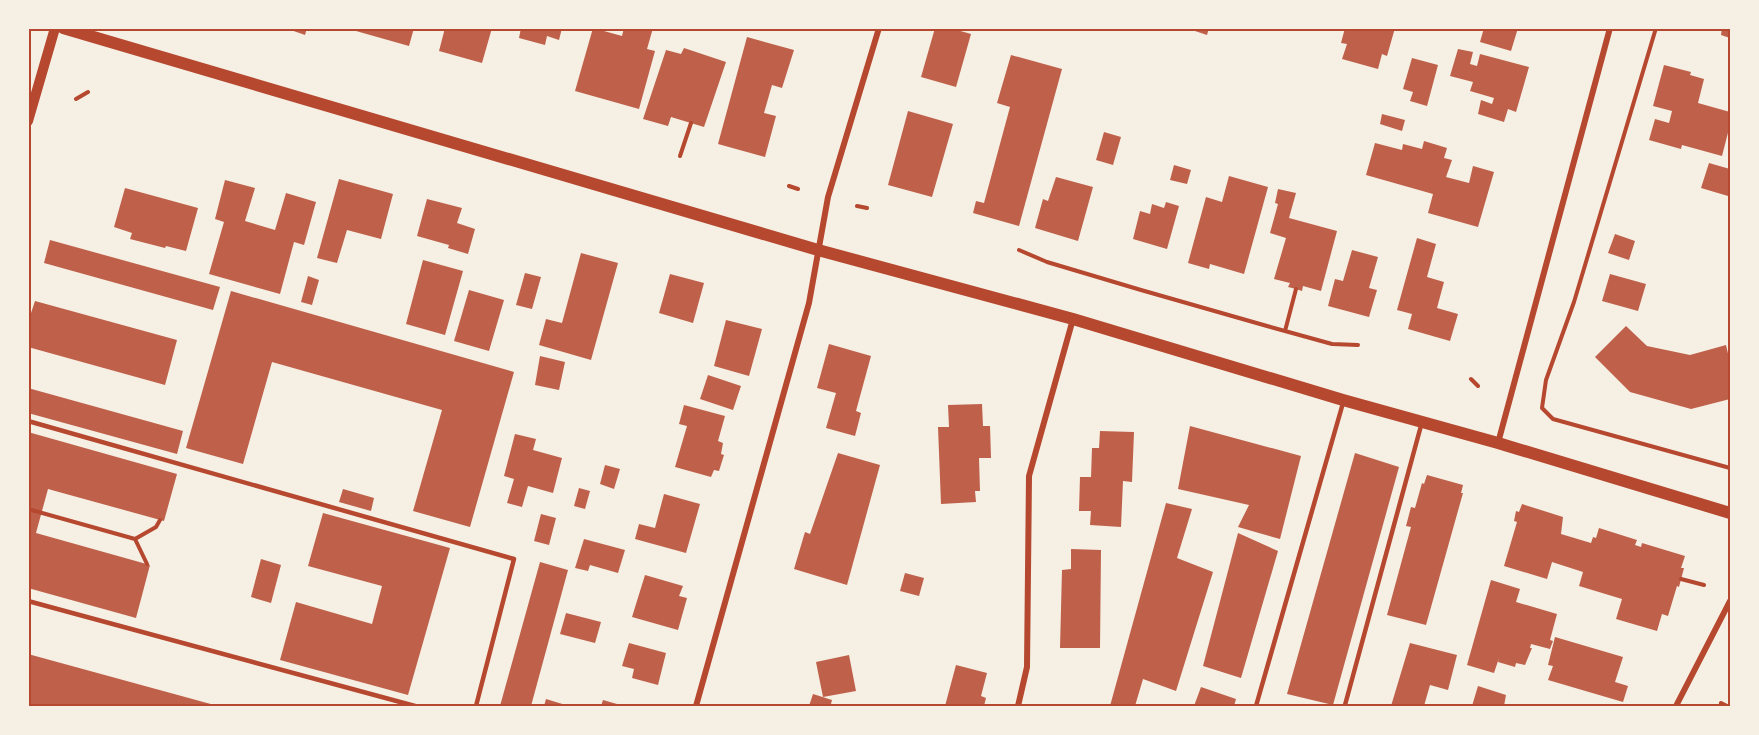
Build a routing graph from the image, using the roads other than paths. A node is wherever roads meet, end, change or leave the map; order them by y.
1 (55, 28) edge
2 (63, 28) edge
3 (879, 28) edge
4 (1610, 28) edge
5 (28, 121) edge
6 (818, 250) junction
7 (1072, 319) junction
8 (1343, 400) junction
9 (28, 422) edge
10 (1422, 422) junction
11 (1498, 443) junction
12 (1731, 513) edge
13 (28, 601) edge
14 (1731, 601) edge
15 (1345, 705) dead end
16 (415, 706) edge
17 (476, 706) edge
18 (696, 706) edge
19 (1018, 706) edge
20 (1256, 706) edge
21 (1676, 706) edge

1 - 5 street
2 - 6 main road
3 - 6 street
4 - 11 street
6 - 7 main road
6 - 18 street
7 - 8 main road
7 - 19 street
8 - 10 main road
8 - 20 lane
9 - 17 lane
10 - 11 main road
10 - 15 lane
11 - 12 main road
13 - 16 lane
14 - 21 street

